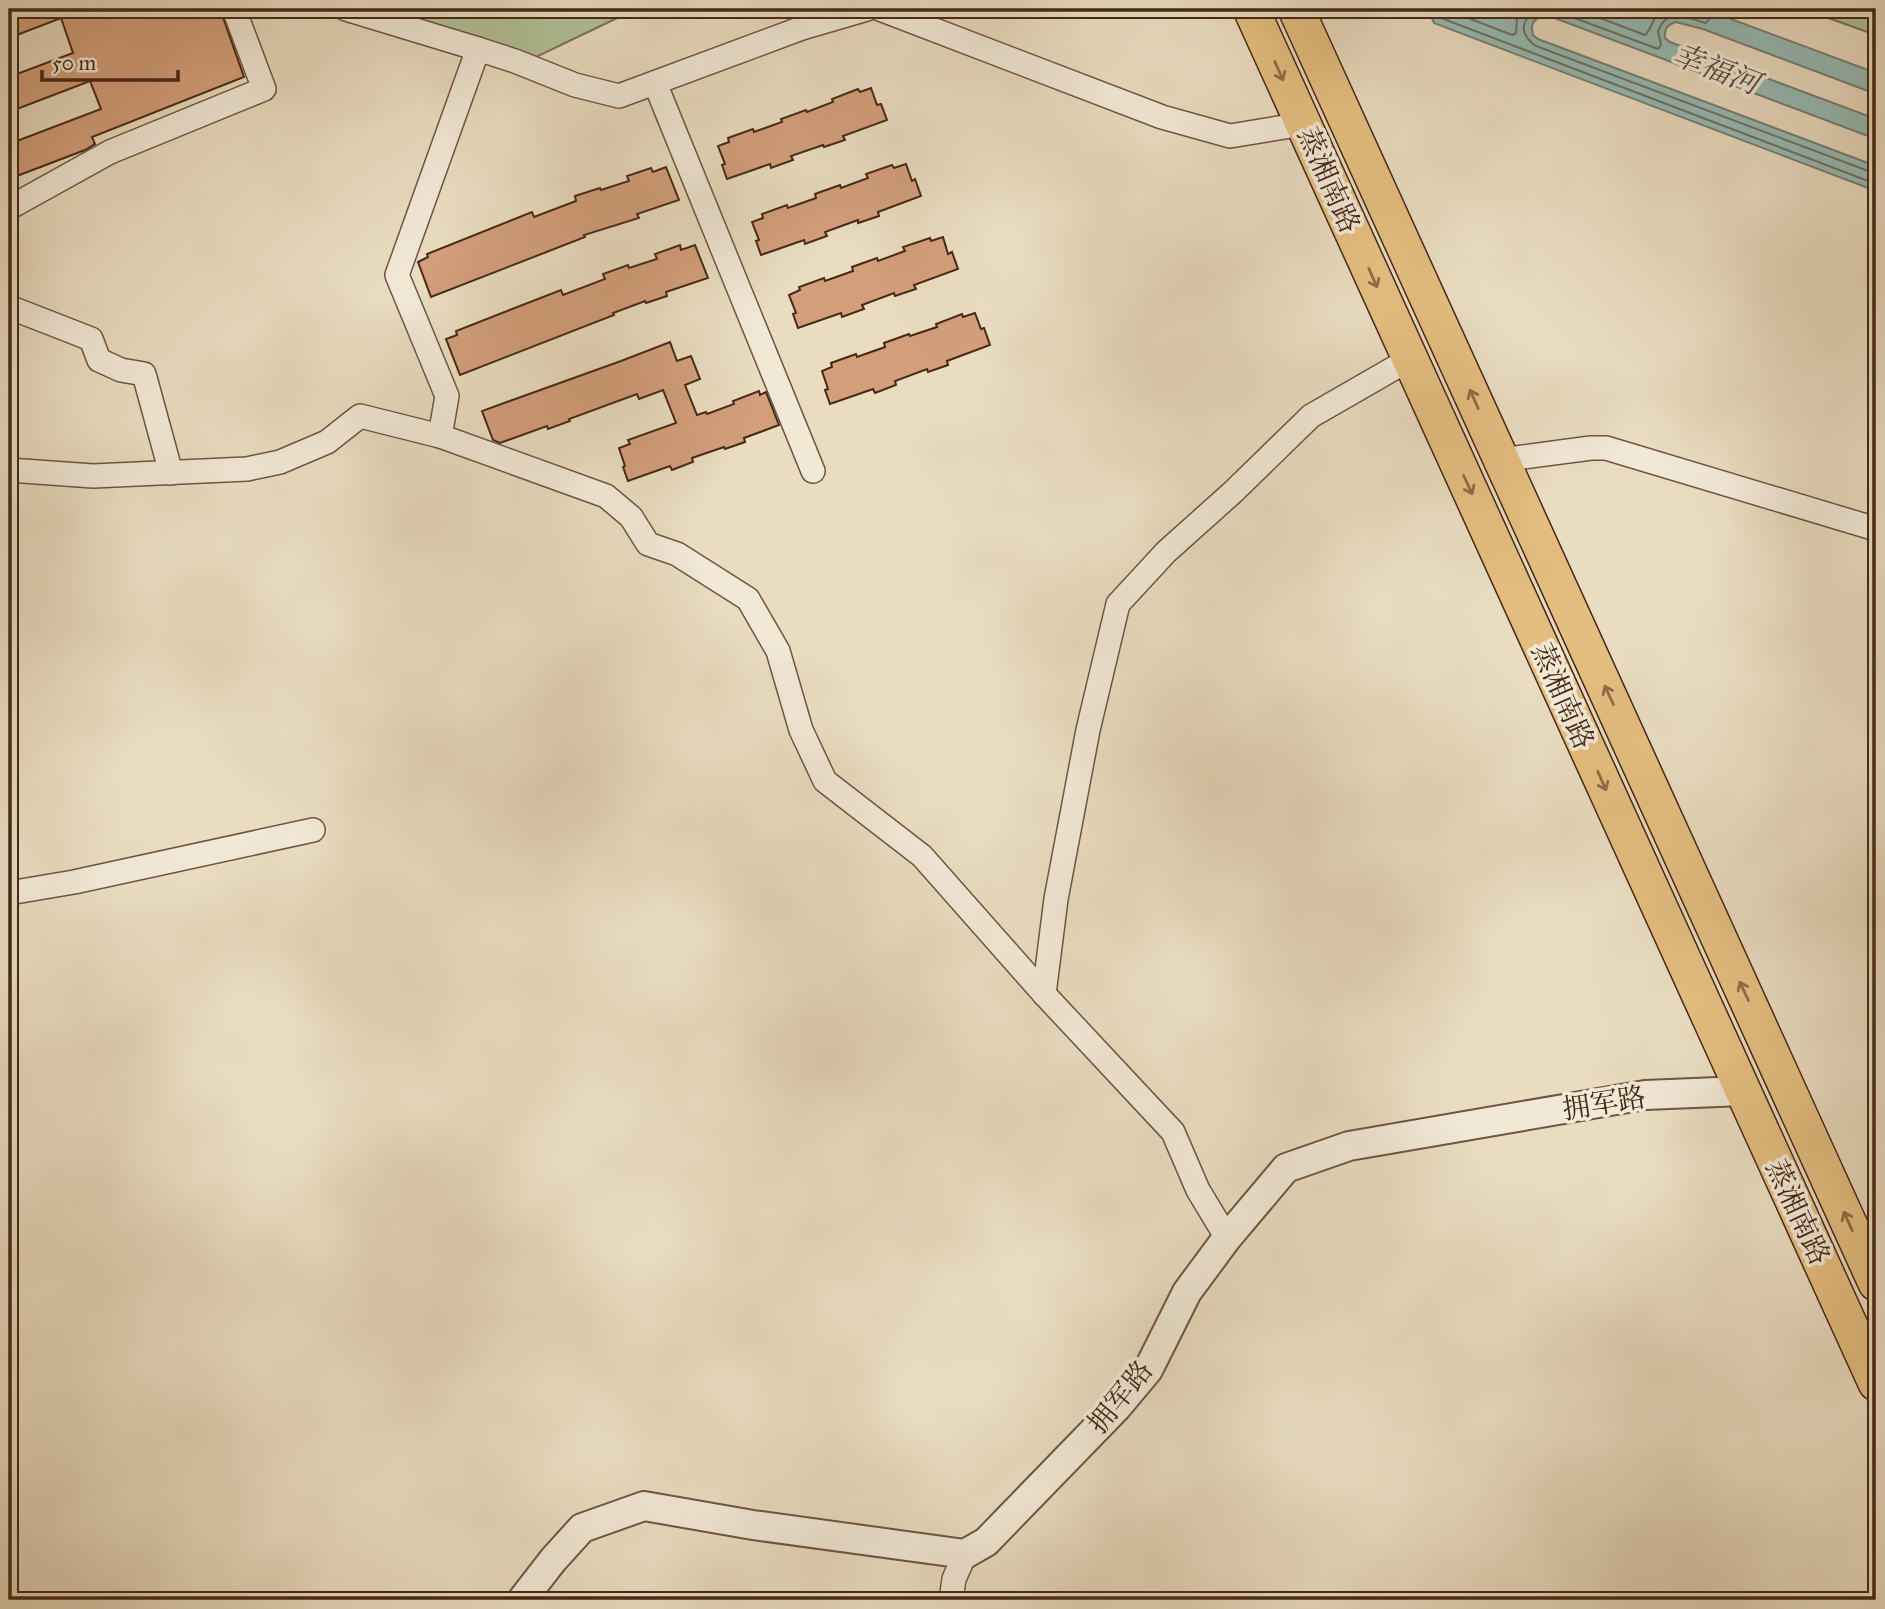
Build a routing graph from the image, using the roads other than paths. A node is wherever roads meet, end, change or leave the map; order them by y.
1 (234, 9) edge
2 (346, 9) edge
3 (867, 9) edge
4 (880, 9) edge
5 (1251, 9) edge
6 (1296, 9) edge
7 (478, 48) junction
8 (654, 83) junction
9 (1303, 124) junction
10 (9, 208) edge
11 (9, 307) edge
12 (1410, 359) junction
13 (440, 436) junction
14 (1501, 460) junction
15 (9, 470) edge
16 (813, 471) dead end
17 (171, 473) junction
18 (1876, 529) edge
19 (313, 830) dead end
20 (9, 893) edge
21 (1044, 994) junction
22 (1765, 1036) junction
23 (1726, 1054) junction
24 (1743, 1091) junction
25 (1227, 1238) junction
26 (1876, 1283) edge
27 (1876, 1383) edge
28 (965, 1554) junction
29 (522, 1600) edge
30 (951, 1600) edge

1 - 10 street
2 - 7 street
3 - 8 street
4 - 9 street
5 -> 9 main road, 蒸湘南路
14 -> 6 main road, 蒸湘南路
7 - 8 street
7 - 13 street
8 - 16 street
9 -> 12 main road, 蒸湘南路
11 - 17 street
12 - 21 street
12 -> 23 main road, 蒸湘南路
13 - 17 street
13 - 21 street
14 - 18 street
22 -> 14 main road, 蒸湘南路
15 - 17 street
19 - 20 street
21 - 25 street
22 - 23 main road
26 -> 22 main road, 蒸湘南路
23 - 24 main road, 蒸湘南路
24 - 25 street, 拥军路
24 - 27 main road, 蒸湘南路
25 - 28 street, 拥军路
28 - 29 street
28 - 30 street

